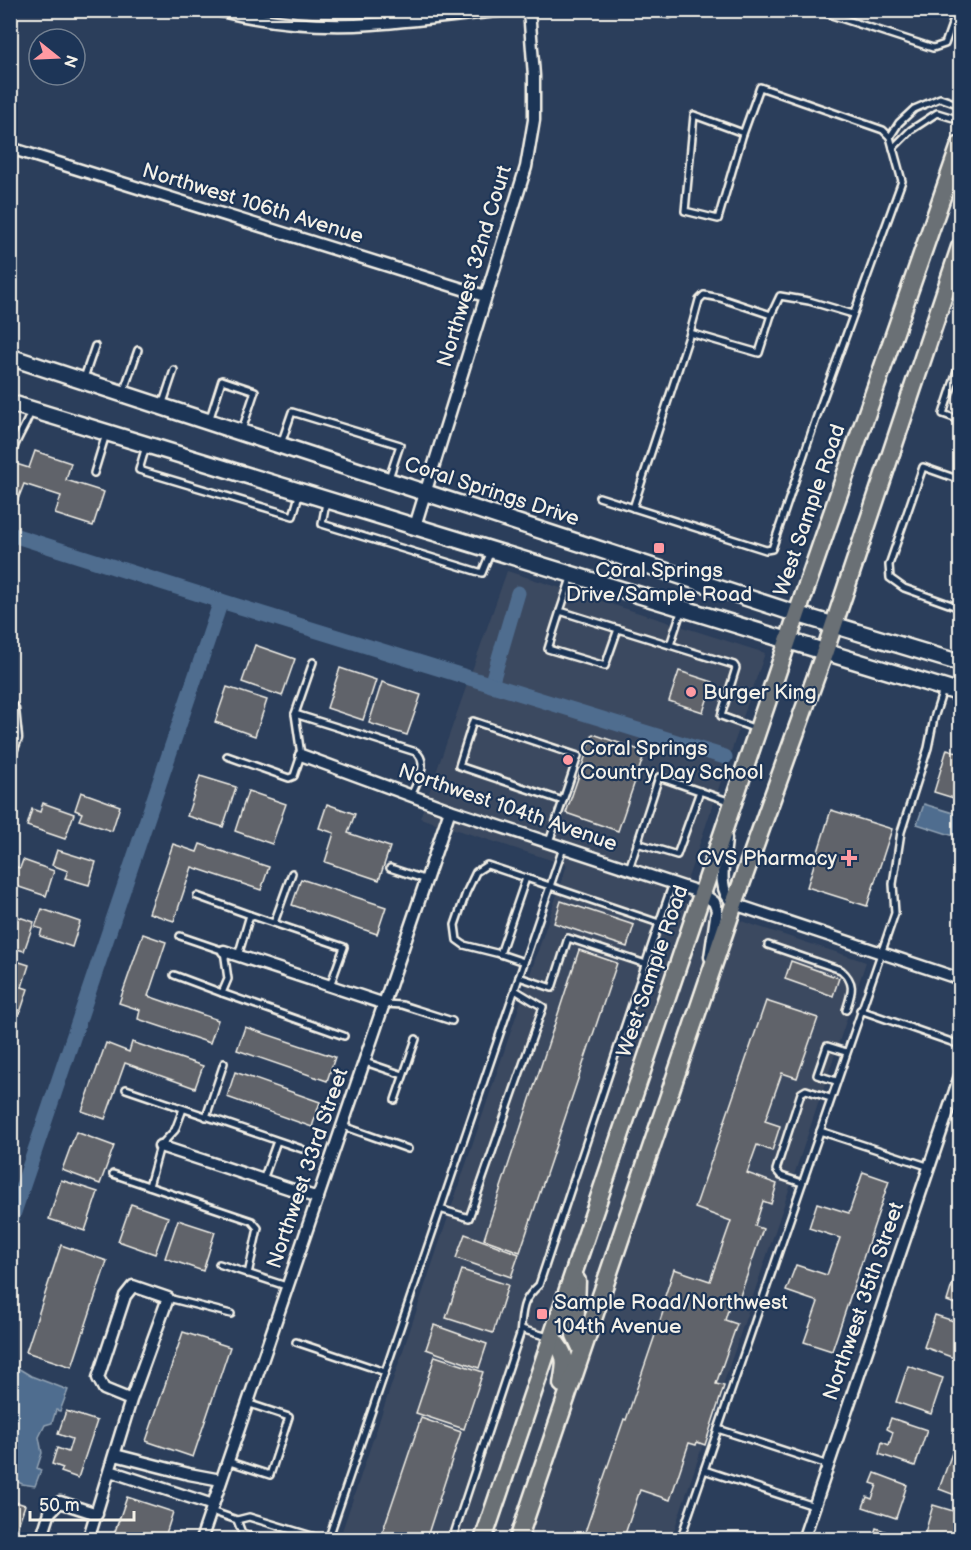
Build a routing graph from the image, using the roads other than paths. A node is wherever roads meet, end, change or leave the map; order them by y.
1 (216, 10) edge
2 (505, 10) edge
3 (529, 10) edge
4 (816, 10) edge
5 (957, 10) edge
6 (960, 105) edge
7 (960, 120) edge
8 (743, 133) junction
9 (890, 137) junction
10 (960, 145) edge
11 (10, 148) edge
12 (893, 148) junction
13 (960, 247) edge
14 (485, 296) junction
15 (854, 314) junction
16 (771, 315) junction
17 (690, 333) junction
18 (95, 346) dead end
19 (138, 350) dead end
20 (10, 357) edge
21 (960, 362) edge
22 (174, 370) dead end
23 (83, 380) junction
24 (123, 393) junction
25 (10, 403) edge
26 (162, 406) junction
27 (31, 409) junction
28 (960, 420) edge
29 (209, 421) junction
30 (106, 432) junction
31 (242, 432) junction
32 (146, 444) junction
33 (281, 444) junction
34 (14, 448) dead end
35 (94, 473) dead end
36 (389, 479) junction
37 (960, 480) edge
38 (300, 491) junction
39 (426, 491) junction
40 (599, 497) dead end
41 (327, 499) junction
42 (633, 508) junction
43 (415, 526) junction
44 (491, 549) junction
45 (573, 574) junction
46 (683, 607) junction
47 (960, 608) edge
48 (560, 611) junction
49 (796, 614) junction
50 (834, 625) junction
51 (618, 629) junction
52 (788, 639) junction
53 (670, 645) junction
54 (825, 651) junction
55 (313, 662) dead end
56 (960, 663) edge
57 (944, 688) junction
58 (960, 693) edge
59 (12, 707) edge
60 (296, 714) junction
61 (758, 729) junction
62 (10, 754) edge
63 (301, 755) junction
64 (226, 756) dead end
65 (700, 791) junction
66 (411, 796) junction
67 (563, 801) junction
68 (450, 810) junction
69 (730, 810) junction
70 (549, 842) junction
71 (638, 843) junction
72 (563, 847) junction
73 (390, 868) dead end
74 (629, 869) junction
75 (292, 873) dead end
76 (525, 878) junction
77 (427, 880) junction
78 (673, 883) junction
79 (550, 886) junction
80 (702, 893) junction
81 (197, 896) dead end
82 (734, 904) junction
83 (250, 915) junction
84 (274, 923) junction
85 (659, 923) junction
86 (180, 936) dead end
87 (768, 945) dead end
88 (224, 951) junction
89 (880, 952) junction
90 (500, 954) junction
91 (238, 956) junction
92 (524, 962) junction
93 (646, 964) junction
94 (174, 975) dead end
95 (519, 977) junction
96 (960, 979) edge
97 (330, 986) junction
98 (515, 990) junction
99 (222, 993) junction
100 (702, 999) junction
101 (385, 1004) junction
102 (846, 1010) dead end
103 (860, 1010) junction
104 (452, 1021) dead end
105 (344, 1036) dead end
106 (416, 1039) dead end
107 (960, 1045) edge
108 (846, 1052) junction
109 (365, 1062) junction
110 (224, 1063) dead end
111 (404, 1075) junction
112 (960, 1076) edge
113 (836, 1081) junction
114 (126, 1089) dead end
115 (830, 1098) junction
116 (394, 1100) dead end
117 (183, 1109) junction
118 (206, 1117) junction
119 (343, 1126) junction
120 (820, 1131) junction
121 (277, 1141) junction
122 (160, 1146) junction
123 (302, 1149) dead end
124 (408, 1149) dead end
125 (930, 1167) junction
126 (113, 1174) dead end
127 (263, 1180) junction
128 (802, 1183) junction
129 (148, 1186) junction
130 (318, 1198) junction
131 (440, 1209) junction
132 (578, 1259) junction
133 (219, 1264) dead end
134 (248, 1274) junction
135 (286, 1286) junction
136 (168, 1298) junction
137 (231, 1314) dead end
138 (521, 1329) junction
139 (552, 1338) junction
140 (296, 1342) dead end
141 (582, 1350) junction
142 (385, 1372) junction
143 (131, 1400) junction
144 (247, 1403) junction
145 (718, 1429) junction
146 (552, 1438) junction
147 (115, 1455) junction
148 (227, 1461) junction
149 (828, 1465) junction
150 (704, 1470) junction
151 (110, 1471) junction
152 (221, 1480) junction
153 (814, 1506) junction
154 (212, 1508) junction
155 (97, 1514) junction
156 (237, 1520) junction
157 (681, 1538) edge
158 (41, 1539) edge
159 (88, 1539) edge
160 (201, 1539) edge
161 (260, 1539) edge
162 (327, 1539) edge
163 (452, 1539) edge
164 (483, 1539) edge
165 (518, 1539) edge
166 (692, 1539) edge
167 (803, 1539) edge

1 - 2 street
3 - 14 street, Northwest 32nd Court
4 - 5 lane
6 - 9 lane
7 - 12 lane
8 - 8 lane
8 - 9 lane
9 - 12 lane
10 - 49 main road, West Sample Road
11 - 14 street, Northwest 106th Avenue
12 - 15 lane
13 - 50 main road
14 - 39 street, Northwest 32nd Court
15 - 16 lane
15 - 42 lane
16 - 17 lane
16 - 17 lane
17 - 42 lane
18 - 23 lane
19 - 24 lane
20 - 23 main road, Coral Springs Drive
21 - 28 lane
22 - 26 lane
23 - 24 main road, Coral Springs Drive
24 - 26 main road, Coral Springs Drive
25 - 27 main road
26 - 29 main road, Coral Springs Drive
27 - 30 main road
27 - 34 lane
29 - 31 main road, Coral Springs Drive
29 - 31 lane
30 - 32 main road
30 - 35 lane
31 - 33 main road, Coral Springs Drive
32 - 38 main road
32 - 38 lane
33 - 36 main road, Coral Springs Drive
33 - 36 lane
36 - 39 main road, Coral Springs Drive
37 - 47 lane
38 - 41 main road
39 - 43 street, Northwest 32nd Court
39 - 49 main road, Coral Springs Drive
40 - 42 lane
41 - 43 main road
41 - 44 lane
43 - 44 main road
44 - 45 main road
45 - 46 main road
45 - 48 lane
46 - 52 main road
46 - 53 lane
48 - 51 lane
48 - 51 lane
49 - 50 main road, Coral Springs Drive
49 - 52 main road, West Sample Road
50 - 54 main road
50 - 56 main road, Coral Springs Drive
51 - 53 lane
52 - 54 main road
52 - 61 main road, West Sample Road
53 - 61 lane
54 - 57 main road
54 - 82 main road
55 - 60 lane
57 - 58 main road
57 - 89 lane
59 - 62 street
60 - 63 lane
60 - 66 lane
61 - 69 main road, West Sample Road
63 - 64 lane
63 - 66 street, Northwest 104th Avenue
65 - 69 lane
65 - 71 lane
65 - 71 lane
66 - 68 street, Northwest 104th Avenue
67 - 67 lane
67 - 70 lane
68 - 70 street, Northwest 104th Avenue
68 - 77 street, Northwest 33rd Street
69 - 80 main road, West Sample Road
69 - 82 street
70 - 72 street, Northwest 104th Avenue
71 - 74 lane
72 - 74 street, Northwest 104th Avenue
72 - 79 lane
73 - 77 lane
74 - 78 street, Northwest 104th Avenue
75 - 84 lane
76 - 79 lane
76 - 90 lane
76 - 90 lane
77 - 101 street, Northwest 33rd Street
78 - 80 street, Northwest 104th Avenue
78 - 85 lane
79 - 85 lane
79 - 92 lane
80 - 100 street
80 - 132 main road, West Sample Road
81 - 83 lane
82 - 89 street
82 - 100 main road
83 - 84 lane
83 - 91 lane
84 - 97 lane
85 - 93 lane
86 - 88 lane
87 - 102 lane
88 - 91 street
88 - 99 lane
89 - 96 street
89 - 103 lane
90 - 92 lane
91 - 97 street
92 - 95 lane
93 - 95 lane
93 - 138 lane
94 - 99 lane
95 - 98 lane
97 - 101 street
98 - 131 lane
98 - 131 lane
99 - 105 lane
100 - 141 main road
101 - 104 lane
101 - 109 street, Northwest 33rd Street
103 - 107 lane
103 - 108 lane
106 - 111 lane
108 - 113 lane
108 - 113 lane
109 - 111 lane
109 - 119 street, Northwest 33rd Street
110 - 118 lane
111 - 116 lane
112 - 125 street, Northwest 35th Street
113 - 115 lane
114 - 117 lane
115 - 120 lane
115 - 128 lane
117 - 118 lane
117 - 122 lane
118 - 121 lane
119 - 124 lane
119 - 130 street, Northwest 33rd Street
120 - 125 lane
120 - 128 lane
121 - 123 lane
121 - 127 lane
122 - 127 street
122 - 129 lane
125 - 149 street, Northwest 35th Street
126 - 129 lane
127 - 130 street
128 - 145 lane
129 - 134 lane
130 - 135 street, Northwest 33rd Street
131 - 142 lane
132 - 139 main road, West Sample Road
132 - 141 main road
133 - 134 lane
134 - 135 lane
135 - 144 street, Northwest 33rd Street
136 - 137 lane
136 - 143 street
136 - 143 street
138 - 139 lane
138 - 163 lane
139 - 146 main road
139 - 164 main road, West Sample Road
140 - 142 lane
141 - 146 main road
142 - 162 lane
143 - 147 street
144 - 148 street, Northwest 33rd Street
144 - 148 lane
145 - 149 lane
145 - 150 lane
146 - 165 main road
147 - 151 street
147 - 152 street
148 - 152 street, Northwest 33rd Street
149 - 153 street, Northwest 35th Street
150 - 153 lane
150 - 157 lane
151 - 154 street
151 - 155 street
152 - 154 street, Northwest 33rd Street
153 - 167 street, Northwest 35th Street
154 - 156 lane
154 - 160 street, Northwest 33rd Street
155 - 158 street
155 - 159 street
156 - 161 lane
156 - 162 lane
157 - 166 lane

